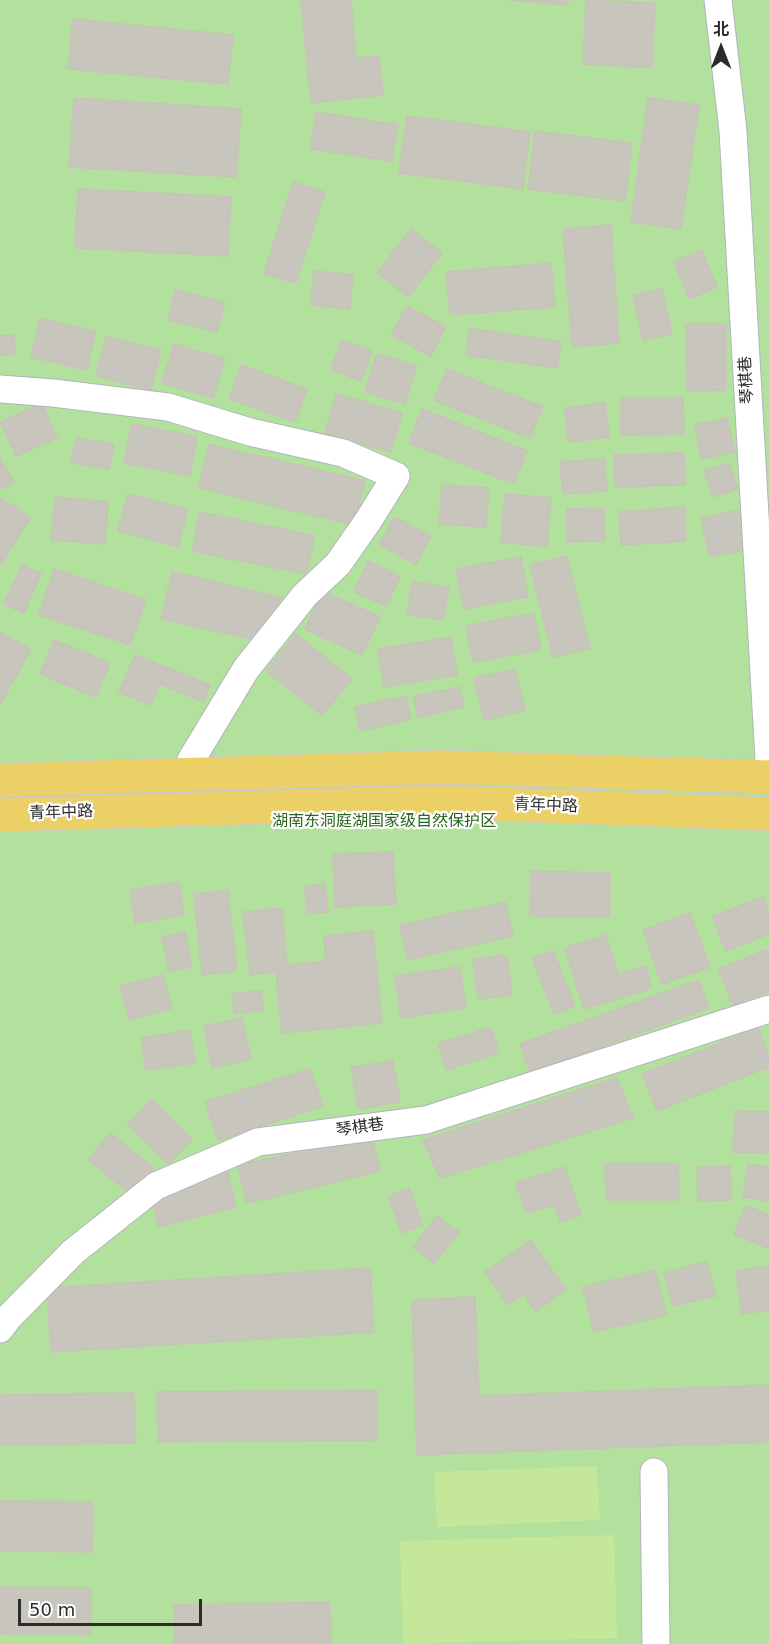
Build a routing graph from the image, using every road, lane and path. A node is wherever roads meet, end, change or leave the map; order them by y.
1 (718, 0) edge
2 (0, 388) edge
3 (191, 760) dead end
4 (769, 760) edge
5 (769, 777) edge
6 (0, 780) edge
7 (769, 814) edge
8 (0, 815) edge
9 (769, 1010) edge
10 (0, 1329) edge
11 (654, 1472) dead end
12 (656, 1644) edge

1 - 4 street, 琴棋巷
2 - 3 street
5 - 6 main road
7 - 8 main road, 青年中路
9 - 10 street, 琴棋巷
11 - 12 street

